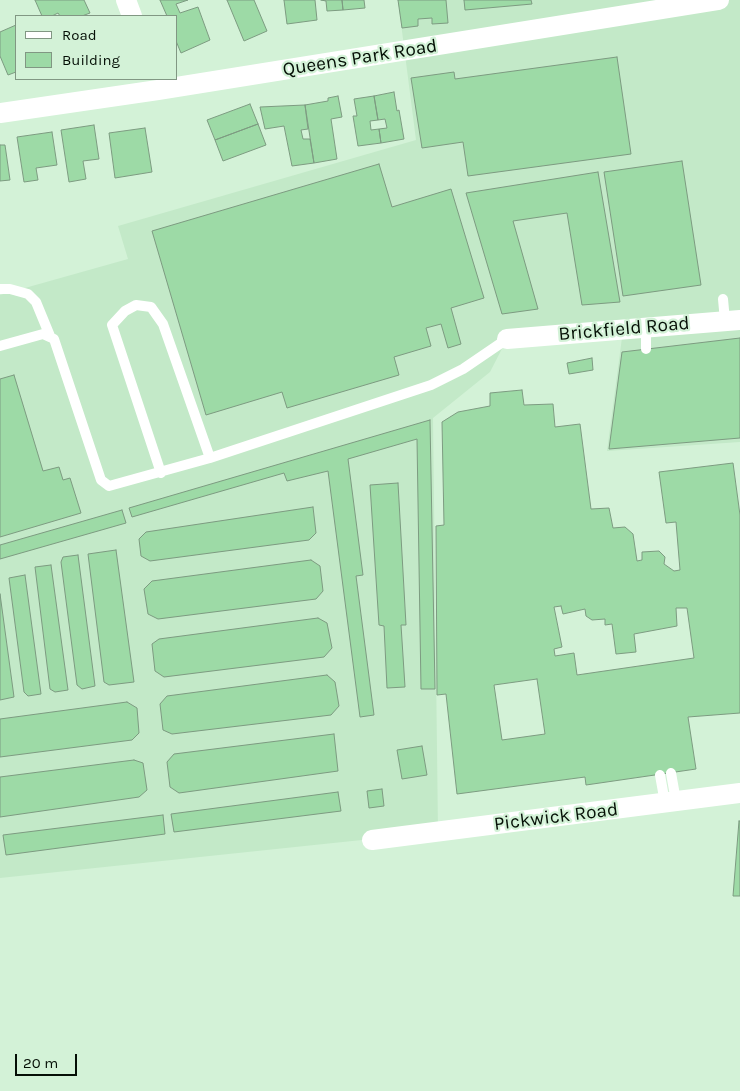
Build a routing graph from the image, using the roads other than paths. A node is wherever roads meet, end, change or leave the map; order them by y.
1 (126, 0) edge
2 (719, 0) edge
3 (132, 15) edge
4 (156, 84) edge
5 (0, 113) edge
6 (0, 289) edge
7 (723, 299) dead end
8 (732, 320) edge
9 (646, 328) junction
10 (50, 336) junction
11 (507, 339) joint
12 (0, 346) edge
13 (646, 349) dead end
14 (210, 458) junction
15 (161, 473) junction
16 (671, 773) dead end
17 (660, 775) dead end
18 (740, 793) edge
19 (670, 802) junction
20 (372, 840) dead end

1 - 3 street
2 - 4 street, Queens Park Road
4 - 5 street, Queens Park Road
6 - 10 lane
7 - 8 lane
8 - 9 street, Brickfield Road
9 - 11 street, Brickfield Road
9 - 13 lane
10 - 12 lane
10 - 15 lane
11 - 14 lane
14 - 15 lane
14 - 15 lane
16 - 19 lane
17 - 19 lane
18 - 19 street, Pickwick Road
19 - 20 street, Pickwick Road

